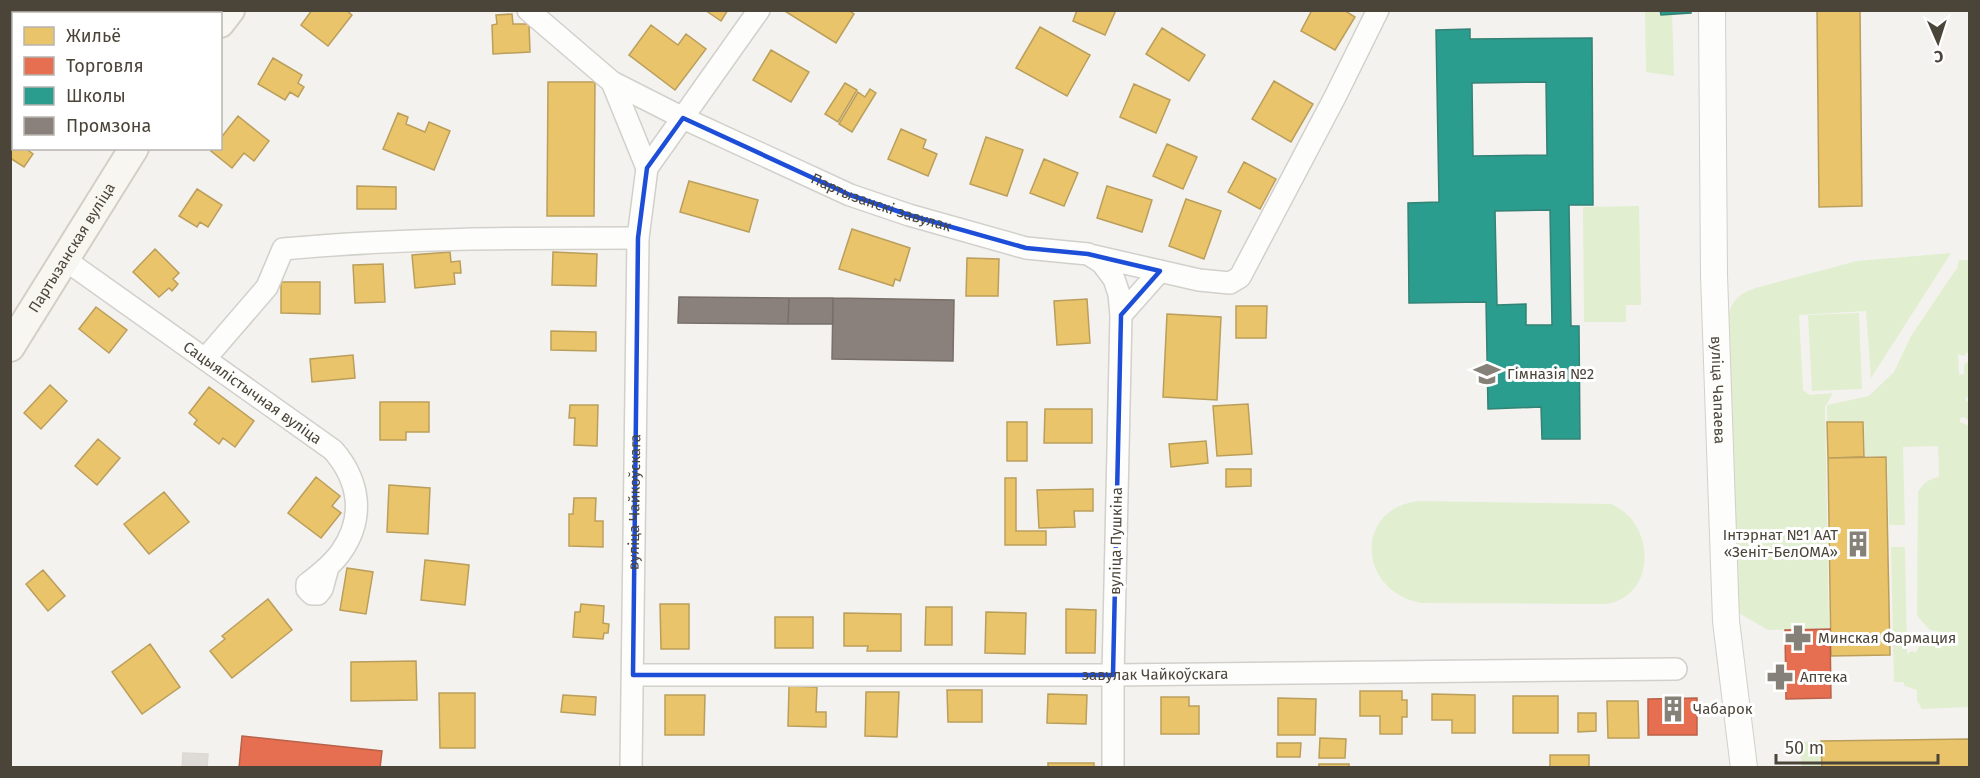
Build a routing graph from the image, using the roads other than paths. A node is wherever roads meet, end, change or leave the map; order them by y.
1 (528, 10) edge
2 (759, 10) edge
3 (1378, 10) edge
4 (1712, 10) edge
5 (612, 82) junction
6 (684, 118) junction
7 (133, 150) edge
8 (648, 168) junction
9 (638, 238) junction
10 (1088, 254) junction
11 (63, 259) junction
12 (1160, 271) junction
13 (1121, 315) junction
14 (10, 347) edge
15 (205, 359) junction
16 (328, 567) dead end
17 (1676, 669) dead end
18 (633, 675) junction
19 (1113, 675) junction
20 (631, 768) edge
21 (1113, 768) edge
22 (1744, 768) edge

1 - 5 street
2 - 6 street
3 - 12 street, Партызанскі завулак
4 - 22 street, вуліца Чапаева
5 - 6 street
5 - 8 street
6 - 8 street, вуліца Чайкоўскага
6 - 10 street, Партызанскі завулак
7 - 11 main road, Партызанская вуліца
8 - 9 street, вуліца Чайкоўскага
9 - 15 street
9 - 18 street, вуліца Чайкоўскага
10 - 12 street, Партызанскі завулак
10 - 13 street
11 - 14 main road, Партызанская вуліца
11 - 15 street, Сацыялістычная вуліца
12 - 13 street
13 - 19 street, вуліца Пушкіна
15 - 16 street, Сацыялістычная вуліца
17 - 19 street, завулак Чайкоўскага
18 - 19 street, завулак Чайкоўскага
18 - 20 street, вуліца Чайкоўскага
19 - 21 street, вуліца Пушкіна

